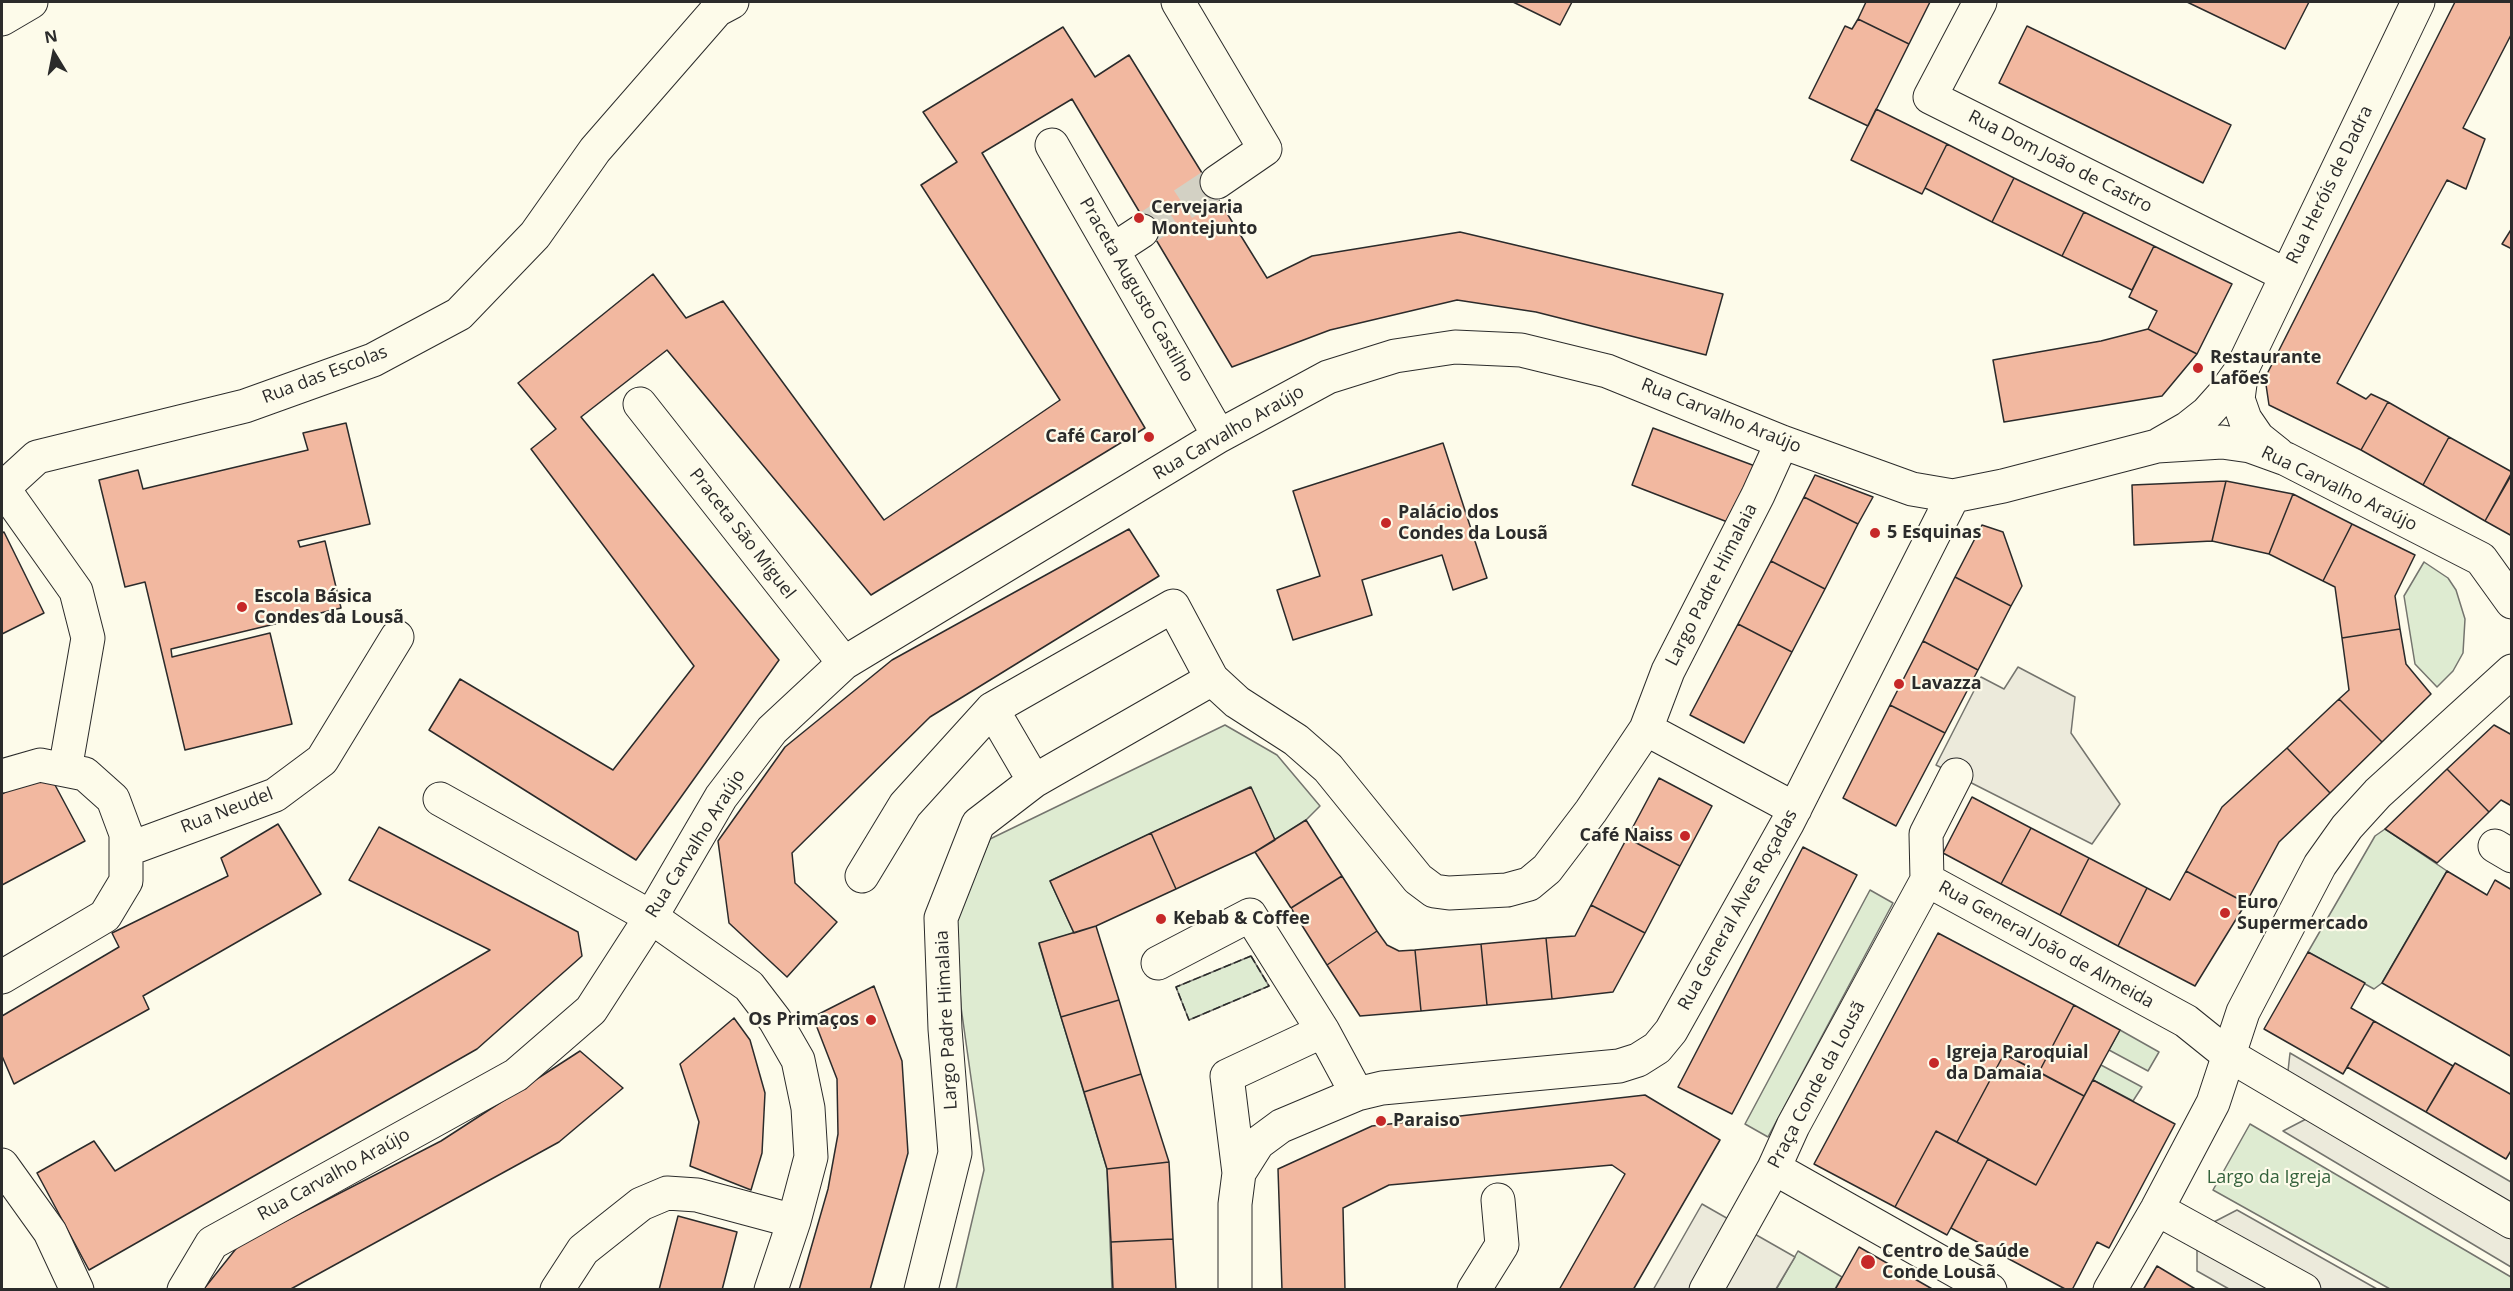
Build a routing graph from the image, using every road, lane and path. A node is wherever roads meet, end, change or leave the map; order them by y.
1 (31, 2) edge
2 (732, 2) edge
3 (1178, 2) edge
4 (1980, 2) edge
5 (2408, 5) edge
6 (2, 19) edge
7 (1052, 145) dead end
8 (1216, 182) tunnel mouth
9 (1142, 231) tunnel mouth
10 (1113, 250) junction
11 (2286, 275) junction
12 (2242, 369) junction
13 (640, 404) dead end
14 (1219, 436) junction
15 (1782, 442) junction
16 (2157, 446) junction
17 (2286, 459) junction
18 (2, 488) edge
19 (1953, 496) junction
20 (2511, 602) edge
21 (397, 637) dead end
22 (844, 663) junction
23 (2511, 671) edge
24 (1212, 679) junction
25 (992, 709) junction
26 (1646, 729) junction
27 (65, 770) junction
28 (1956, 775) dead end
29 (2, 776) edge
30 (1034, 782) junction
31 (440, 799) dead end
32 (1795, 809) junction
33 (126, 850) junction
34 (862, 876) dead end
35 (1927, 880) junction
36 (651, 917) junction
37 (1158, 963) dead end
38 (2, 977) edge
39 (1323, 1031) junction
40 (2227, 1054) junction
41 (1358, 1094) junction
42 (2, 1165) edge
43 (1774, 1168) junction
44 (1239, 1173) junction
45 (1498, 1200) dead end
46 (2157, 1209) junction
47 (794, 1221) junction
48 (2511, 1222) edge
49 (76, 1290) edge
50 (184, 1290) edge
51 (557, 1290) edge
52 (771, 1290) edge
53 (921, 1290) edge
54 (1236, 1290) edge
55 (1474, 1290) edge
56 (1706, 1290) edge
57 (1990, 1290) edge
58 (2110, 1290) edge
59 (2304, 1290) edge

1 - 6 street
2 - 18 street, Rua das Escolas
3 - 8 street
4 - 11 street, Rua Dom João de Castro
5 - 11 street, Rua Heróis de Dadra
7 - 10 street, Praceta Augusto Castilho
9 - 10 street
10 - 14 street, Praceta Augusto Castilho
11 - 12 street, Rua Heróis de Dadra
12 - 16 street, Rua Heróis de Dadra
12 - 17 street, Rua Heróis de Dadra
13 - 22 street, Praceta São Miguel
14 - 15 street, Rua Carvalho Araújo
14 - 22 street, Rua Carvalho Araújo
15 - 19 street, Rua Carvalho Araújo
15 - 26 street, Largo Padre Himalaia
16 - 17 street, Rua Carvalho Araújo
16 - 19 street, Rua Carvalho Araújo
17 - 20 street, Rua Carvalho Araújo
18 - 27 street
19 - 32 street, Rua General Alves Roçadas
21 - 33 street, Rua Neudel
22 - 36 street, Rua Carvalho Araújo
23 - 40 street
24 - 25 street, Largo Padre Himalaia
24 - 26 street, Largo Padre Himalaia
24 - 30 street, Largo Padre Himalaia
25 - 30 street
25 - 34 street, Largo Padre Himalaia
26 - 32 street
27 - 29 street
27 - 33 street
28 - 35 street, Rua General João de Almeida
30 - 53 street, Largo Padre Himalaia
31 - 36 street
32 - 41 street, Rua General Alves Roçadas
33 - 38 street
35 - 40 street, Rua General João de Almeida
35 - 43 street, Praça Conde da Lousã
36 - 47 street
36 - 50 street, Rua Carvalho Araújo
37 - 39 street
39 - 41 street
39 - 44 street
40 - 46 street
40 - 48 street
41 - 44 street, Rua General Alves Roçadas
42 - 49 street
43 - 56 street, Praça Conde da Lousã
43 - 57 street
44 - 54 street
45 - 55 street
46 - 58 street
46 - 59 street
47 - 51 street
47 - 52 street

